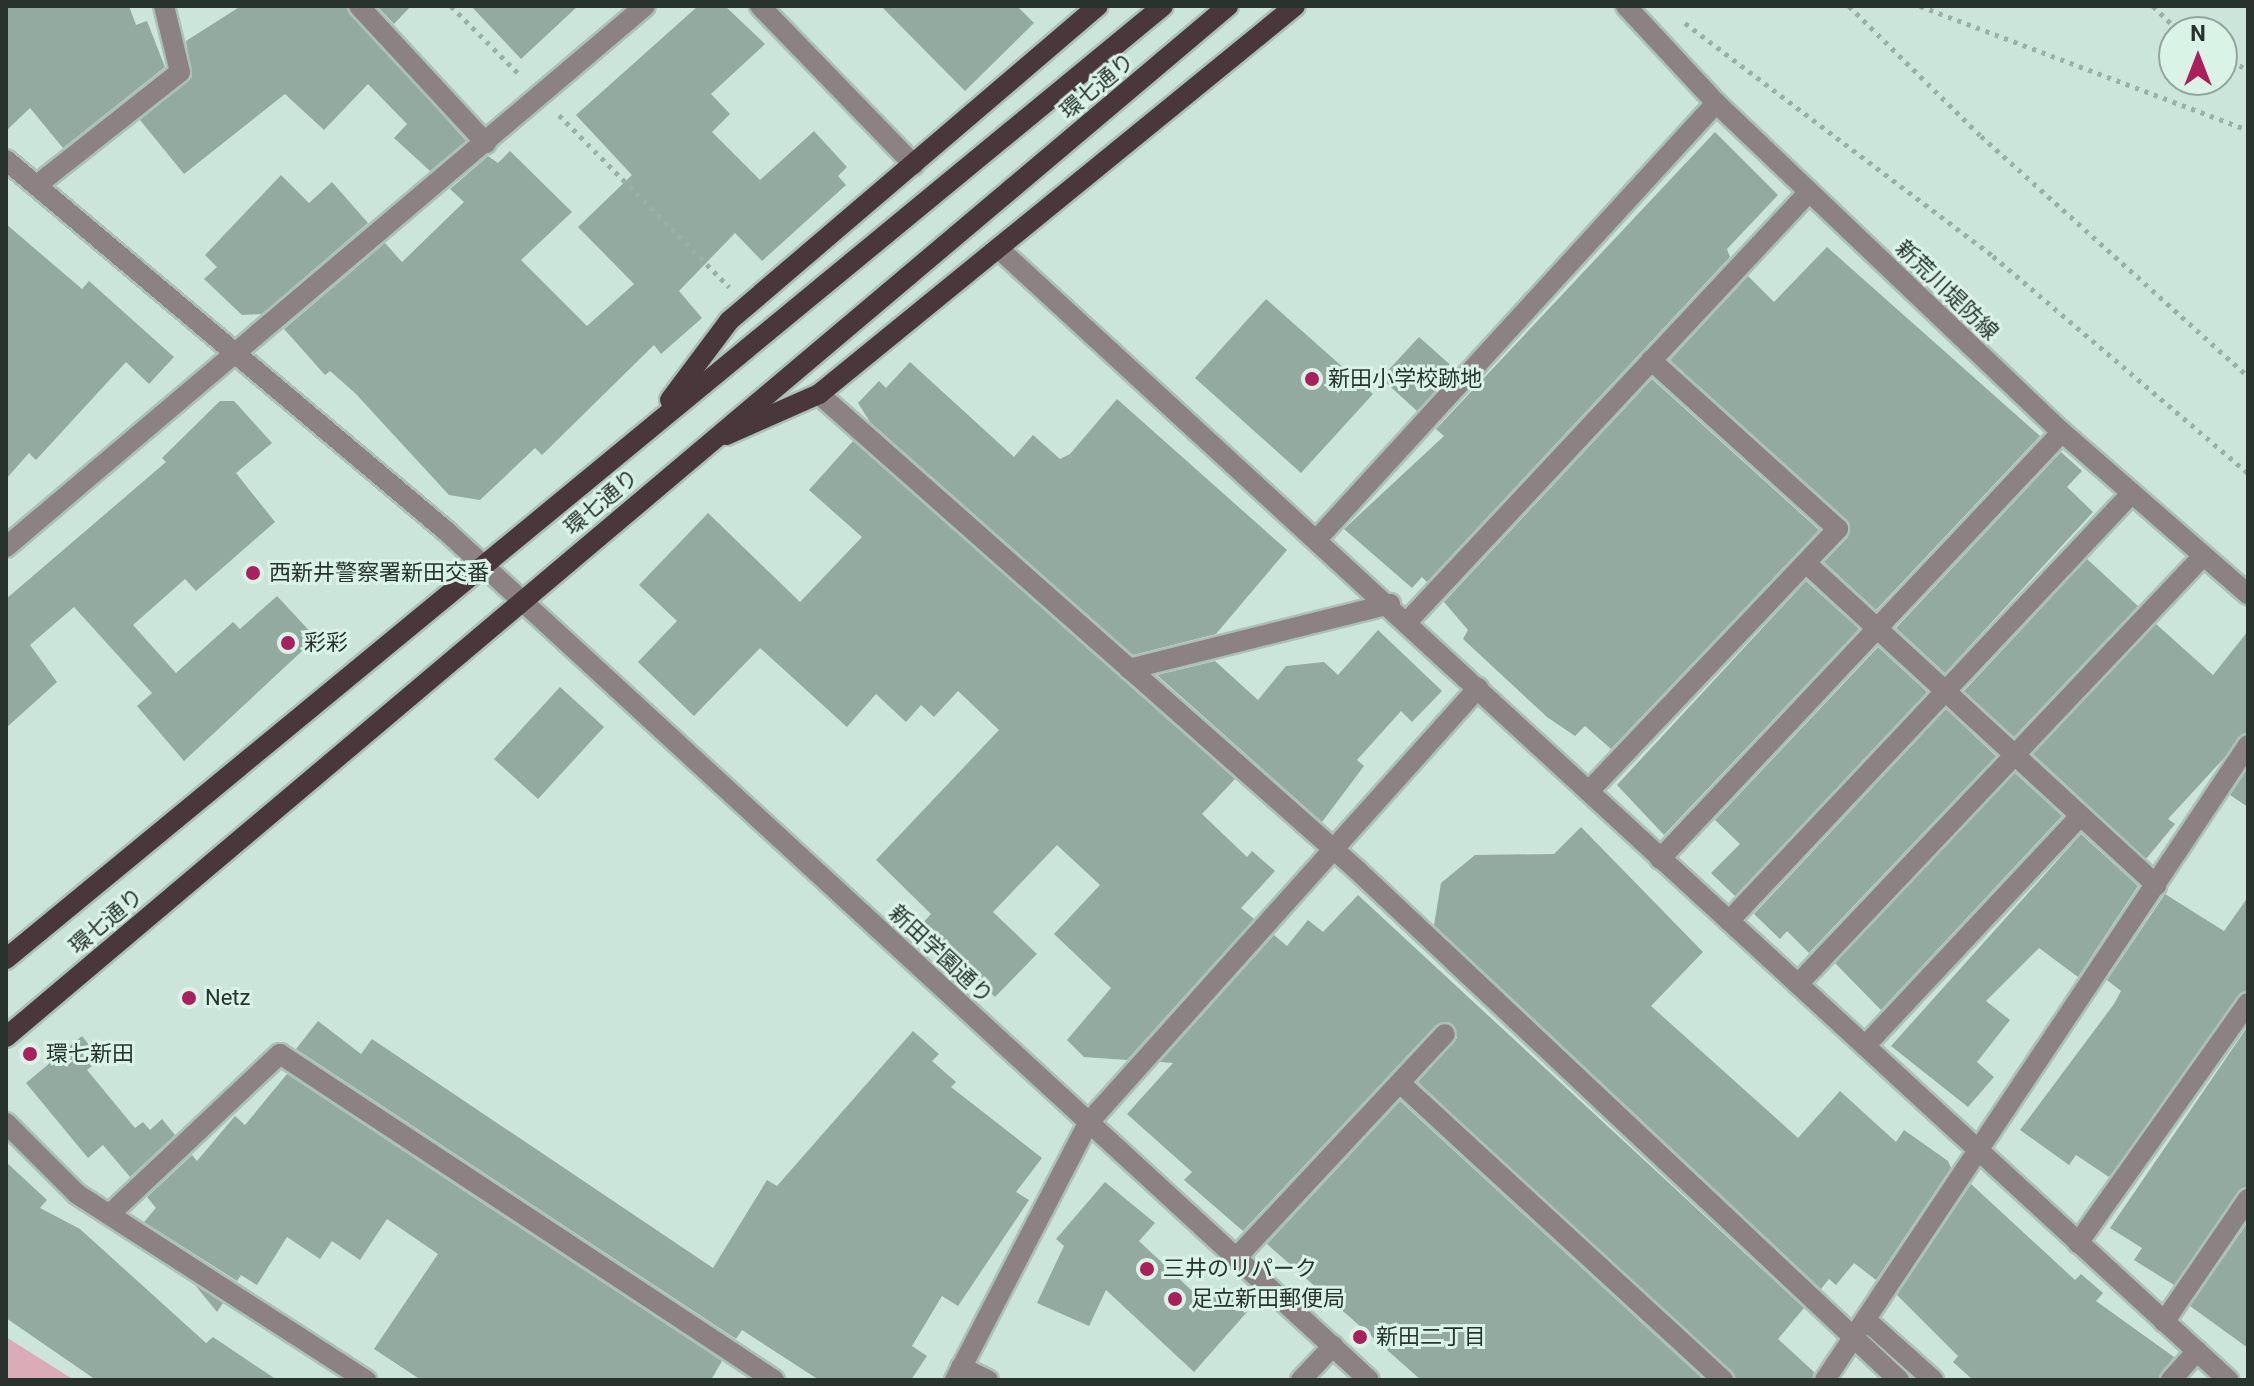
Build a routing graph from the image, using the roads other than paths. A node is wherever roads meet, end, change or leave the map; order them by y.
1 (164, 6) edge
2 (359, 6) edge
3 (645, 6) edge
4 (760, 6) edge
5 (1098, 6) edge
6 (1163, 6) edge
7 (1228, 6) edge
8 (1295, 6) edge
9 (1626, 6) edge
10 (1716, 103) junction
11 (486, 143) junction
12 (6, 160) edge
13 (914, 165) junction
14 (37, 185) junction
15 (1809, 192) junction
16 (998, 248) junction
17 (240, 355) junction
18 (1651, 360) junction
19 (819, 394) junction
20 (659, 417) junction
21 (2062, 432) junction
22 (710, 441) junction
23 (2131, 494) junction
24 (1319, 537) junction
25 (6, 547) edge
26 (2203, 556) junction
27 (480, 563) junction
28 (1806, 563) junction
29 (2248, 594) edge
30 (522, 601) junction
31 (1390, 604) junction
32 (1408, 621) junction
33 (1877, 628) junction
34 (1129, 669) junction
35 (1478, 688) junction
36 (1945, 691) junction
37 (2248, 745) edge
38 (2017, 757) junction
39 (1590, 790) junction
40 (2080, 816) junction
41 (1331, 848) junction
42 (1660, 859) junction
43 (2156, 885) junction
44 (1729, 921) junction
45 (6, 959) edge
46 (1798, 984) junction
47 (2248, 1003) edge
48 (1445, 1034) dead end
49 (6, 1037) edge
50 (1865, 1046) junction
51 (1400, 1083) junction
52 (1089, 1122) junction
53 (6, 1123) edge
54 (1979, 1148) junction
55 (2248, 1199) edge
56 (111, 1213) junction
57 (2078, 1243) junction
58 (1236, 1258) junction
59 (1866, 1320) junction
60 (2164, 1322) junction
61 (1854, 1338) junction
62 (1333, 1346) junction
63 (2197, 1351) junction
64 (958, 1374) edge
65 (366, 1380) edge
66 (774, 1380) edge
67 (988, 1380) edge
68 (1301, 1380) edge
69 (1369, 1380) edge
70 (1723, 1380) edge
71 (1825, 1380) edge
72 (1899, 1380) edge
73 (1933, 1380) edge
74 (2171, 1380) edge
75 (2228, 1380) edge

1 - 14 street
2 - 11 street
3 - 11 street
4 - 13 street
5 - 13 main road
6 - 20 main road, 環七通り
7 - 22 main road, 環七通り
8 - 16 main road
9 - 10 street, 新荒川堤防線
10 - 15 street, 新荒川堤防線
10 - 24 street
11 - 17 street
12 - 14 street, 新田学園通り
13 - 20 main road
14 - 17 street, 新田学園通り
15 - 18 street
15 - 21 street, 新荒川堤防線
16 - 19 main road
16 - 24 street
17 - 25 street
17 - 27 street, 新田学園通り
18 - 28 street
18 - 32 street
19 - 22 main road
19 - 34 street
20 - 27 main road, 環七通り
21 - 23 street, 新荒川堤防線
21 - 33 street
22 - 30 main road, 環七通り
23 - 26 street, 新荒川堤防線
23 - 36 street
24 - 31 street
26 - 29 street, 新荒川堤防線
26 - 38 street
27 - 30 street, 新田学園通り
27 - 45 main road, 環七通り
28 - 33 street
28 - 39 street
30 - 49 main road, 環七通り
30 - 52 street, 新田学園通り
31 - 32 street
31 - 34 street
32 - 35 street
33 - 36 street
33 - 42 street
34 - 41 street
35 - 39 street
35 - 41 street
36 - 38 street
36 - 44 street
37 - 43 street
38 - 40 street
38 - 46 street
39 - 42 street
40 - 43 street
40 - 50 street
41 - 52 street
41 - 61 street
42 - 44 street
43 - 54 street
44 - 46 street
46 - 50 street
47 - 57 street
48 - 51 street
50 - 54 street
51 - 58 street
51 - 70 street
52 - 58 street, 新田学園通り
52 - 64 street
53 - 56 street
54 - 57 street
54 - 59 street
55 - 60 street
56 - 65 street
56 - 66 street
57 - 60 street
58 - 62 street, 新田学園通り
59 - 61 street
59 - 73 street
60 - 63 street
61 - 71 street
61 - 72 street
62 - 68 street
62 - 69 street, 新田学園通り
63 - 74 street
63 - 75 street
64 - 67 street

